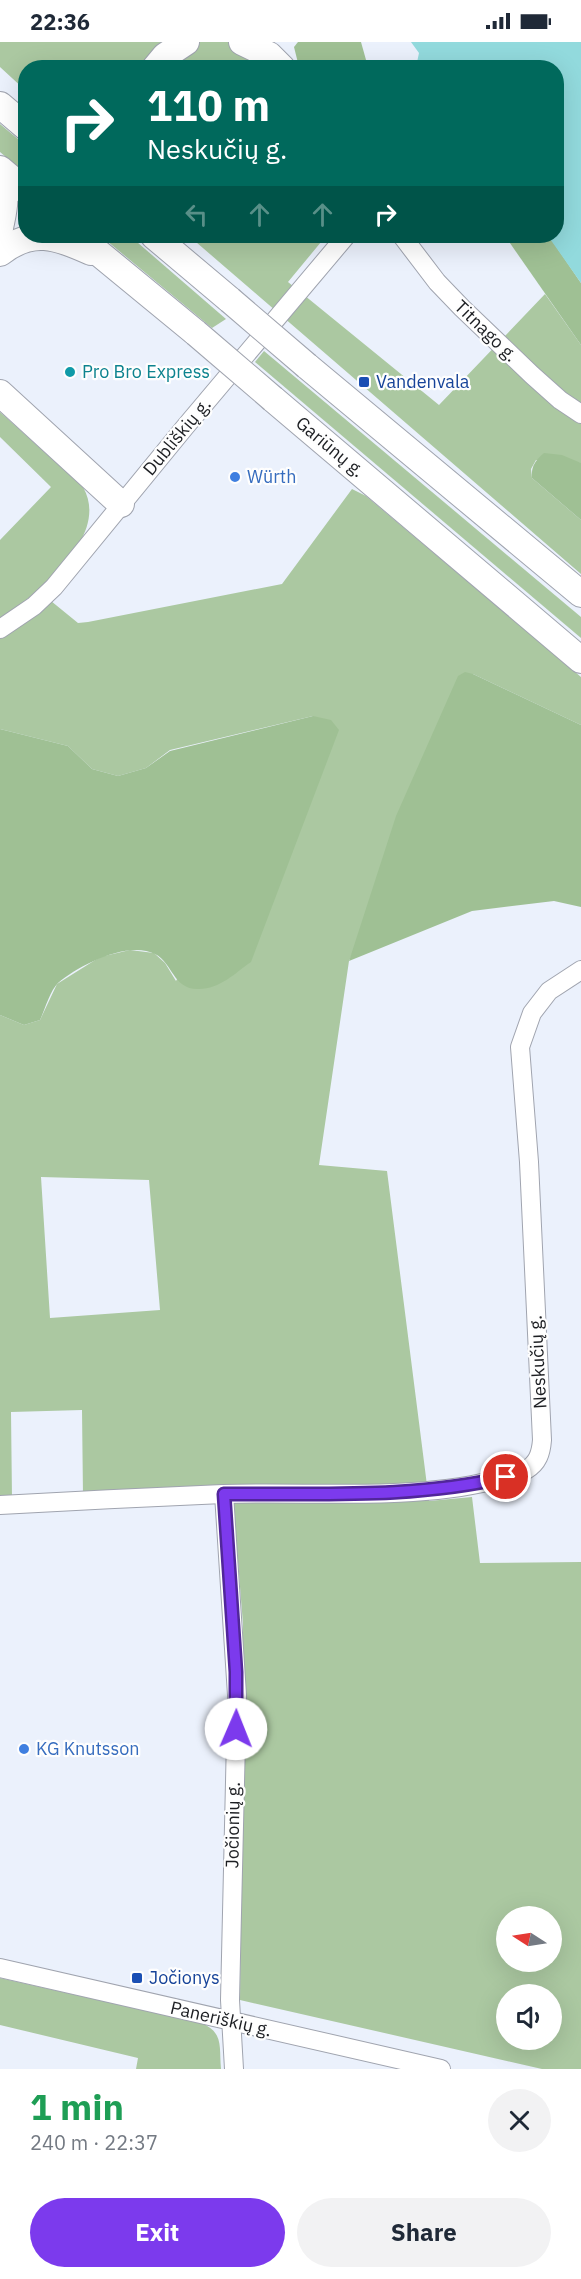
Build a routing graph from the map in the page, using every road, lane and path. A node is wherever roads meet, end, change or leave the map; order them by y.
1 (186, 42) edge
2 (242, 42) edge
3 (162, 60) edge
4 (273, 60) edge
5 (0, 169) edge
6 (0, 182) edge
7 (18, 184) edge
8 (0, 228) edge
9 (18, 242) edge
10 (69, 243) edge
11 (87, 243) edge
12 (162, 243) edge
13 (340, 243) edge
14 (407, 243) edge
15 (0, 253) edge
16 (105, 258) junction
17 (0, 393) edge
18 (581, 414) edge
19 (121, 504) junction
20 (581, 594) edge
21 (0, 628) edge
22 (581, 660) edge
23 (581, 970) edge
24 (224, 1494) junction
25 (0, 1505) edge
26 (0, 1968) edge
27 (231, 2021) junction
28 (234, 2069) edge
29 (441, 2069) edge

1 - 3 highway
2 - 4 highway
5 - 7 highway
6 - 8 highway
9 - 15 highway
10 - 16 highway
11 - 16 highway, Gariūnų g.
12 - 20 highway, bridge
13 - 19 street, Dubliškių g.
14 - 18 street, Titnago g.
16 - 22 highway, Gariūnų g., bridge
17 - 19 highway
19 - 21 street, Dubliškių g.
23 - 24 street, Neskučių g.
24 - 25 street
24 - 27 street, Jočionių g.
26 - 27 street, Paneriškių g.
27 - 28 street, Jočionių g.
27 - 29 street, Paneriškių g.

